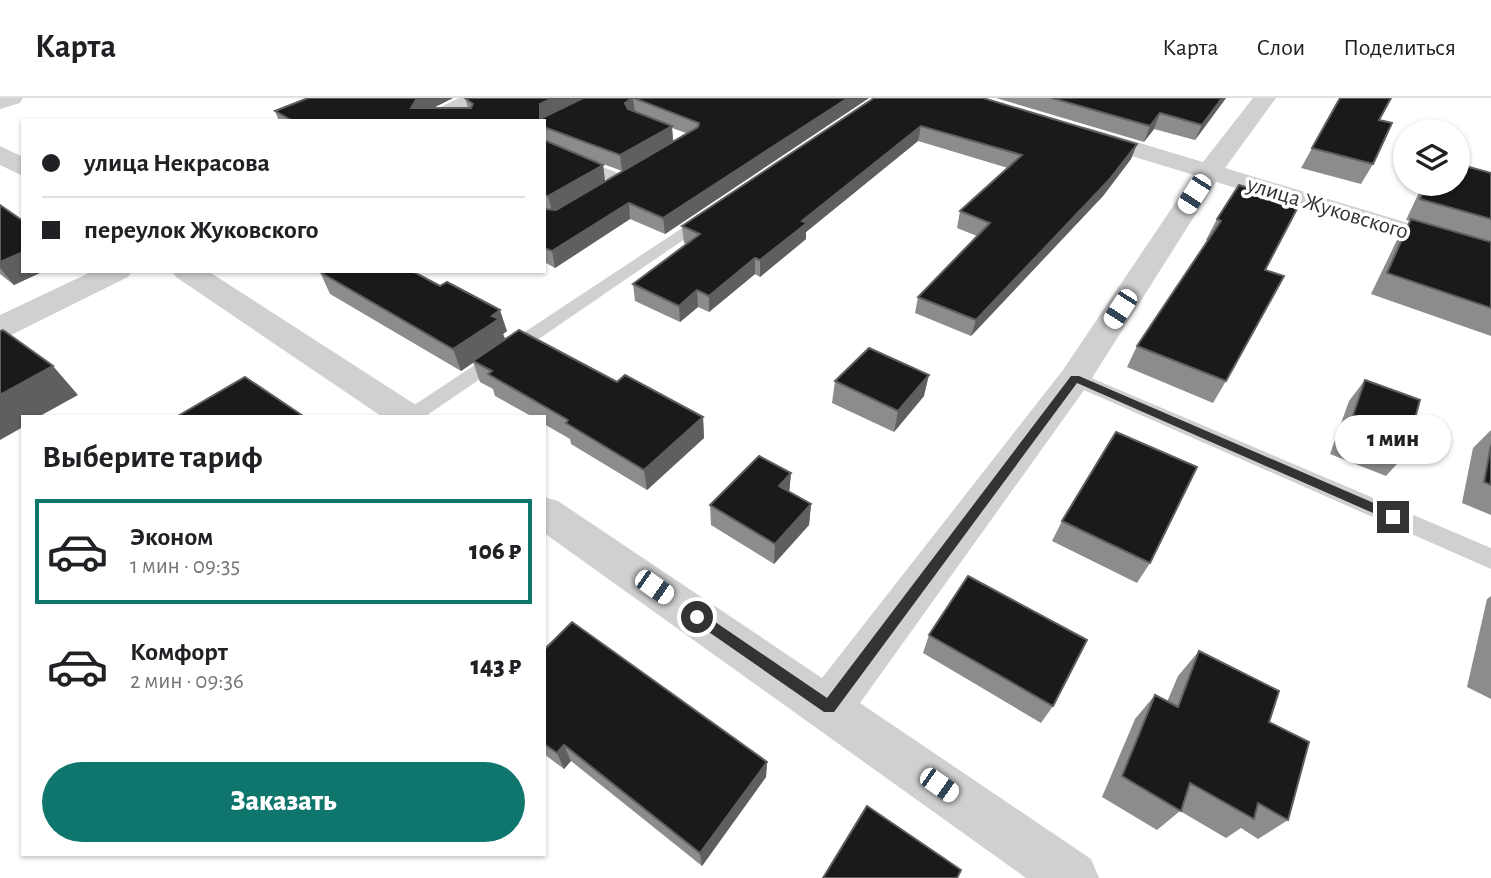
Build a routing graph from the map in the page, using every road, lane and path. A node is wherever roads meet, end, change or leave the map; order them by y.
1 (12, 98) edge
2 (477, 98) edge
3 (1265, 98) edge
4 (0, 102) edge
5 (449, 118) edge
6 (1054, 125) edge
7 (546, 149) edge
8 (0, 154) edge
9 (21, 167) edge
10 (1209, 172) junction
11 (588, 201) edge
12 (722, 207) edge
13 (1491, 257) edge
14 (113, 273) edge
15 (190, 273) edge
16 (0, 328) edge
17 (1075, 378) junction
18 (404, 415) edge
19 (413, 415) edge
20 (546, 513) edge
21 (1491, 559) edge
22 (829, 708) junction
23 (1072, 878) edge

1 - 4 street
2 - 5 street
3 - 10 street
6 - 10 street, улица Жуковского
7 - 11 lane
8 - 9 street
10 - 13 street, улица Жуковского
10 - 17 street
12 - 19 lane
14 - 16 street
15 - 18 street
17 - 21 lane
17 - 22 street
20 - 22 street
22 - 23 street

